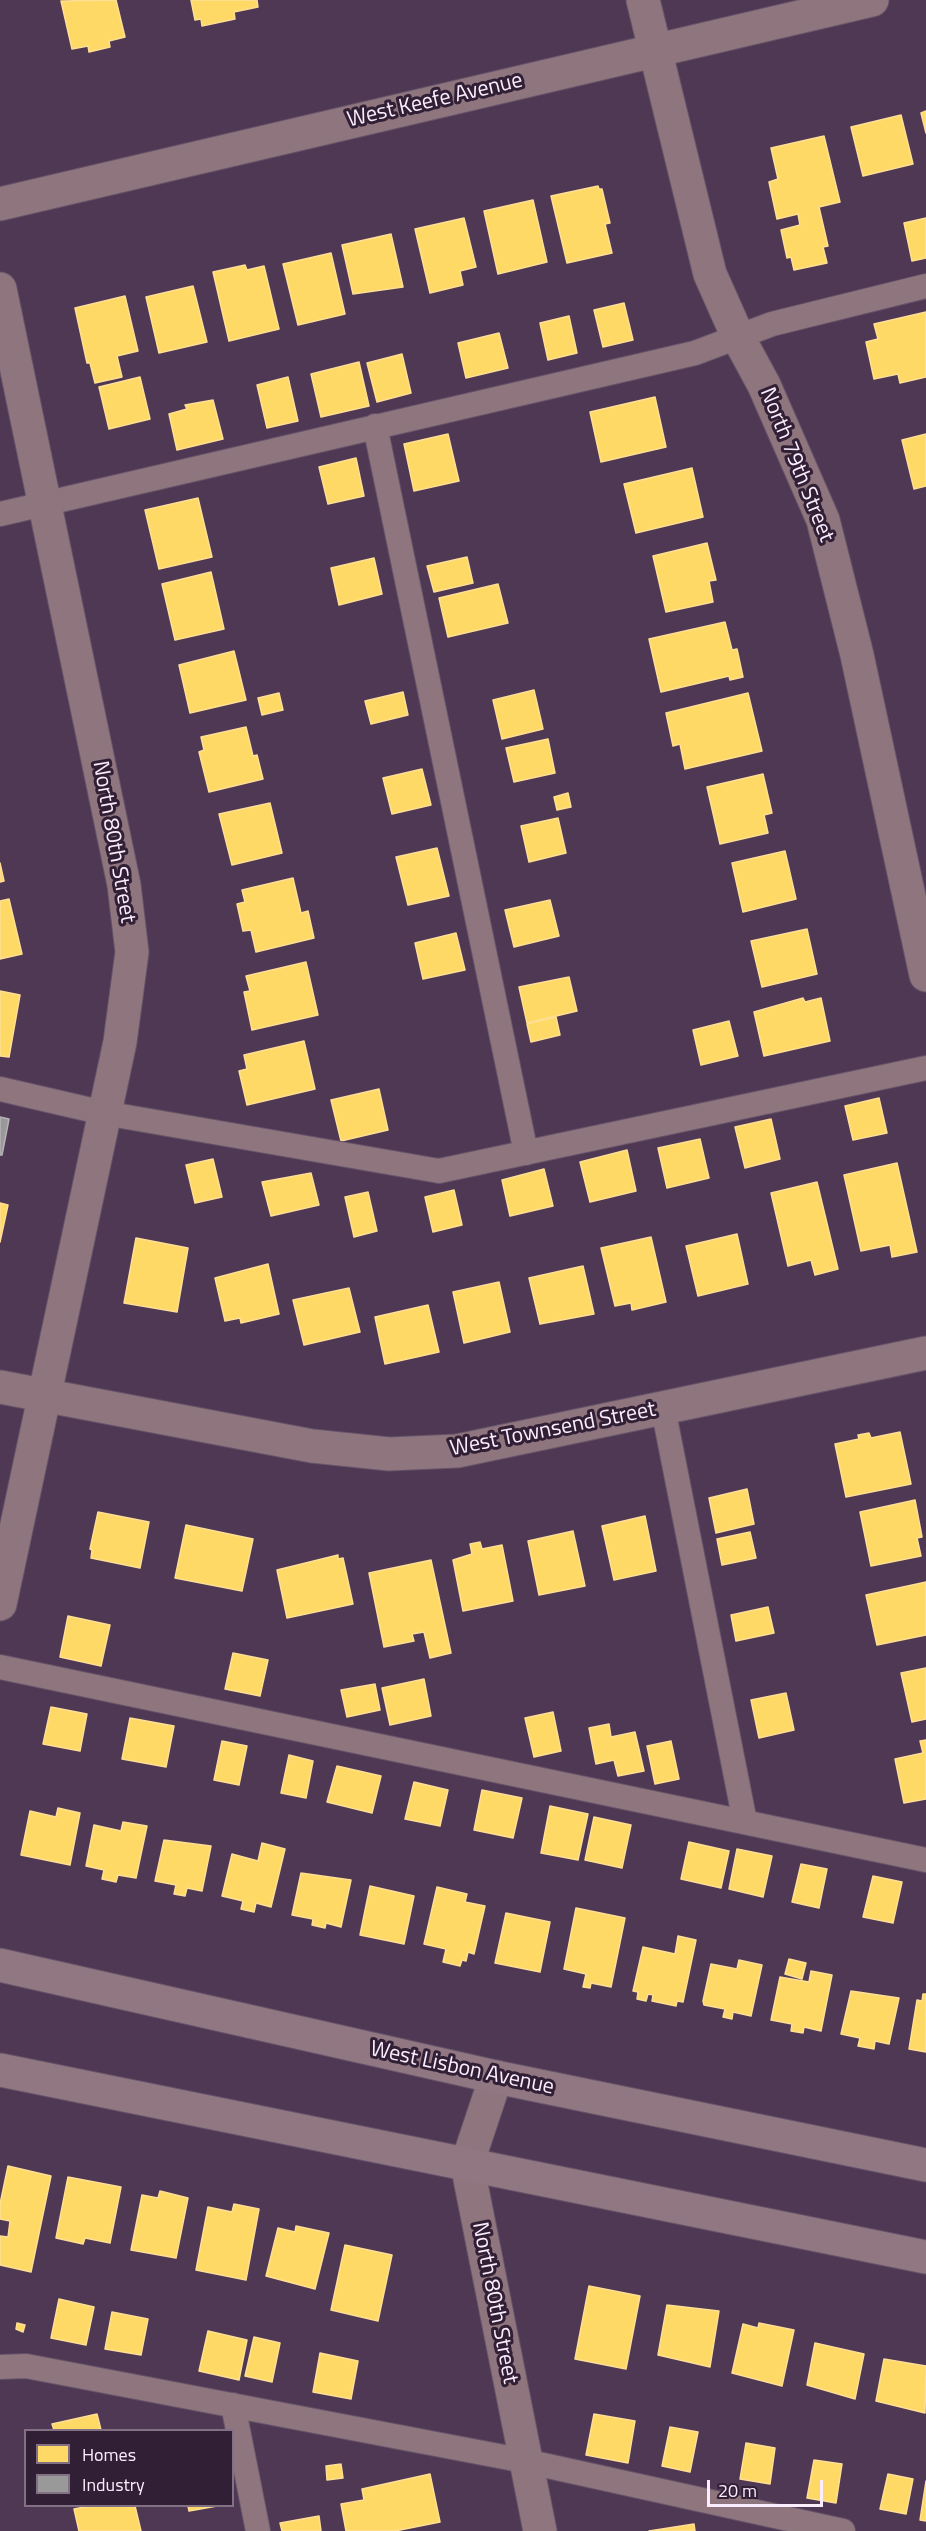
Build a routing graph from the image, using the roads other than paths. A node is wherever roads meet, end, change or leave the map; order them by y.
1 (644, 0) edge
2 (872, 0) edge
3 (656, 49) junction
4 (0, 204) edge
5 (926, 286) edge
6 (0, 289) edge
7 (738, 337) junction
8 (375, 426) junction
9 (44, 504) junction
10 (0, 514) edge
11 (926, 975) edge
12 (926, 1068) edge
13 (0, 1089) edge
14 (104, 1113) junction
15 (526, 1153) junction
16 (926, 1353) edge
17 (0, 1387) edge
18 (42, 1396) junction
19 (663, 1408) junction
20 (0, 1604) edge
21 (0, 1667) edge
22 (745, 1822) junction
23 (926, 1860) edge
24 (0, 1965) edge
25 (0, 2070) edge
26 (496, 2077) junction
27 (467, 2164) junction
28 (926, 2165) edge
29 (926, 2257) edge
30 (0, 2367) edge
31 (233, 2406) junction
32 (525, 2461) junction
33 (835, 2530) edge
34 (258, 2531) edge
35 (540, 2531) edge

1 - 3 street, North 79th Street
2 - 3 street, West Keefe Avenue
3 - 4 street, West Keefe Avenue
3 - 7 street, North 79th Street
5 - 7 lane
6 - 9 street, North 80th Street
7 - 8 lane
7 - 11 street, North 79th Street
8 - 9 lane
8 - 15 lane
9 - 10 lane
9 - 14 street, North 80th Street
12 - 15 lane
13 - 14 lane
14 - 15 lane
14 - 18 street, North 80th Street
16 - 19 street, West Townsend Street
17 - 18 street, West Townsend Street
18 - 19 street, West Townsend Street
18 - 20 street, North 80th Street
19 - 22 lane
21 - 22 lane
22 - 23 lane
24 - 26 main road, West Lisbon Avenue
25 - 27 main road
26 - 27 street, North 80th Street
26 - 28 main road, West Lisbon Avenue
27 - 29 main road
27 - 32 street, North 80th Street
30 - 31 lane
31 - 32 lane
31 - 34 lane
32 - 33 lane
32 - 35 street, North 80th Street

